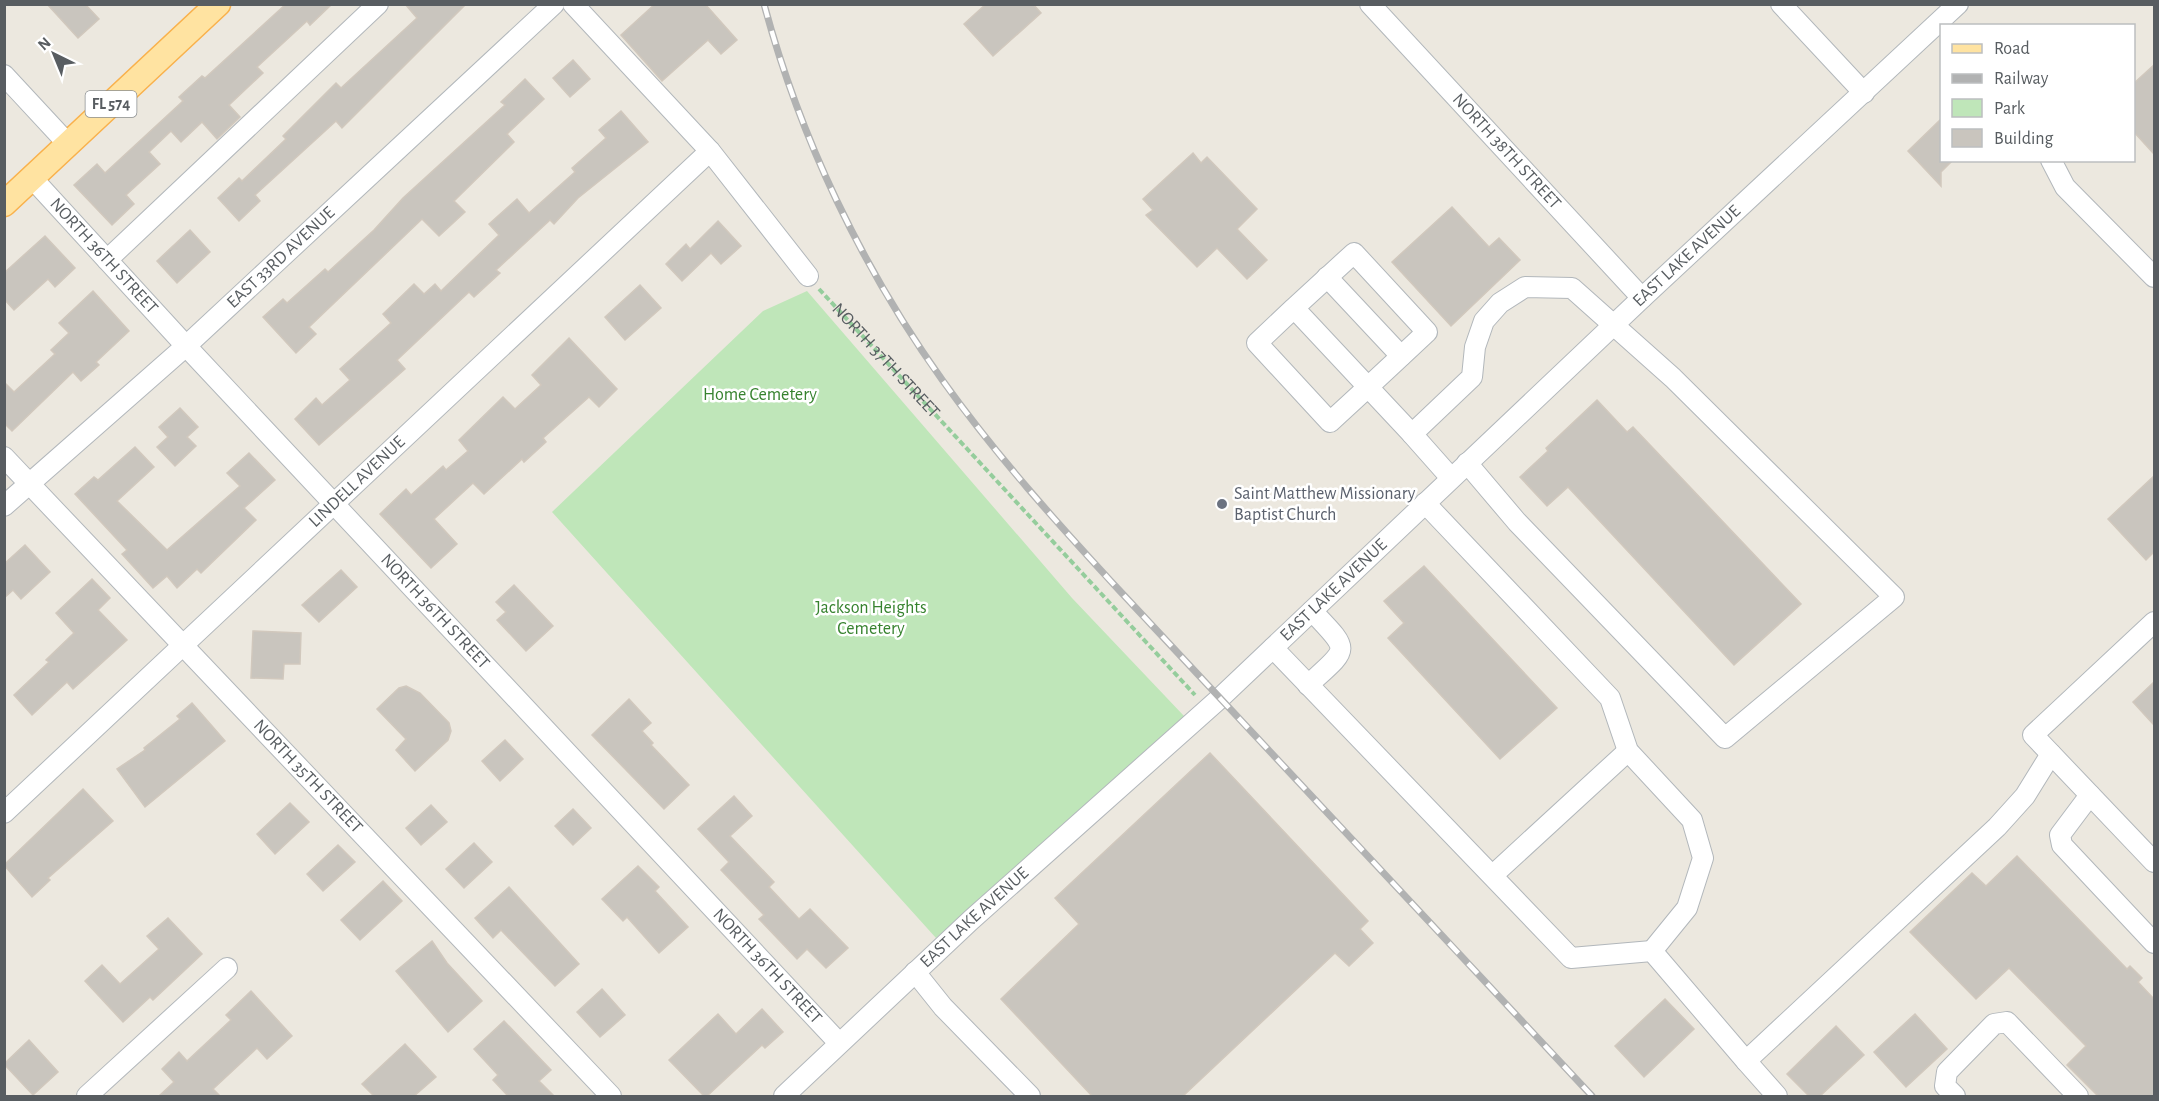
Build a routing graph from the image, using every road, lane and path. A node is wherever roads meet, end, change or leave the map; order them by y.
1 (218, 4) edge
2 (378, 4) edge
3 (554, 4) edge
4 (573, 4) edge
5 (1370, 4) edge
6 (1781, 4) edge
7 (1958, 4) edge
8 (1941, 24) edge
9 (1940, 25) edge
10 (4, 75) edge
11 (1864, 93) junction
12 (68, 144) junction
13 (710, 151) junction
14 (2052, 162) edge
15 (32, 178) junction
16 (4, 204) edge
17 (107, 260) junction
18 (808, 276) joint
19 (1327, 277) junction
20 (2154, 277) edge
21 (1642, 298) junction
22 (1294, 308) junction
23 (1614, 324) junction
24 (186, 346) junction
25 (1401, 356) junction
26 (1368, 387) junction
27 (1412, 434) junction
28 (4, 457) edge
29 (1467, 463) junction
30 (1451, 478) junction
31 (29, 483) junction
32 (1425, 503) junction
33 (334, 504) junction
34 (4, 506) edge
35 (1312, 610) junction
36 (2154, 622) edge
37 (182, 646) junction
38 (1273, 648) junction
39 (1308, 685) junction
40 (1208, 709) junction
41 (1628, 751) junction
42 (2051, 754) junction
43 (2090, 795) junction
44 (4, 813) edge
45 (2154, 862) edge
46 (1493, 875) junction
47 (2154, 943) edge
48 (1652, 951) junction
49 (227, 968) dead end
50 (915, 972) junction
51 (839, 1044) junction
52 (1746, 1060) junction
53 (87, 1096) edge
54 (611, 1096) edge
55 (784, 1096) edge
56 (1030, 1096) edge
57 (1777, 1096) edge
58 (1955, 1096) edge
59 (2078, 1096) edge

1 - 12 main road, FL 574
2 - 17 street
3 - 24 street, EAST 33RD AVENUE
4 - 13 street
5 - 21 street, NORTH 38TH STREET
6 - 11 street
7 - 8 street, EAST LAKE AVENUE
9 - 11 street, EAST LAKE AVENUE
10 - 12 street
11 - 21 street, EAST LAKE AVENUE
12 - 15 main road, FL 574
13 - 18 street
13 - 33 street, LINDELL AVENUE
14 - 20 street
15 - 16 main road, FL 574
15 - 17 street, NORTH 36TH STREET
17 - 24 street, NORTH 36TH STREET
18 - 40 path, NORTH 37TH STREET
19 - 22 street
19 - 25 street
19 - 25 street
21 - 23 street, EAST LAKE AVENUE
22 - 26 street
22 - 26 street
23 - 27 street
23 - 29 street, EAST LAKE AVENUE
23 - 29 street
24 - 31 street, EAST 33RD AVENUE
24 - 33 street, NORTH 36TH STREET
25 - 26 street
26 - 27 street
27 - 30 street
28 - 31 street, NORTH 35TH STREET
29 - 30 street, EAST LAKE AVENUE
30 - 32 street, EAST LAKE AVENUE
31 - 34 street, EAST 33RD AVENUE
31 - 37 street, NORTH 35TH STREET
32 - 35 street, EAST LAKE AVENUE
32 - 41 street
33 - 37 street, LINDELL AVENUE
33 - 51 street, NORTH 36TH STREET
35 - 38 street, EAST LAKE AVENUE
35 - 39 street
36 - 42 street
37 - 44 street, LINDELL AVENUE
37 - 54 street, NORTH 35TH STREET
38 - 39 street
38 - 40 street, EAST LAKE AVENUE
39 - 46 street
40 - 50 street, EAST LAKE AVENUE
41 - 46 street
41 - 48 street
42 - 43 street
42 - 52 street
43 - 45 street
43 - 47 street
46 - 48 street
48 - 52 street
49 - 53 street
50 - 51 street, EAST LAKE AVENUE
50 - 56 street
51 - 55 street, EAST LAKE AVENUE
52 - 57 street
58 - 59 street

